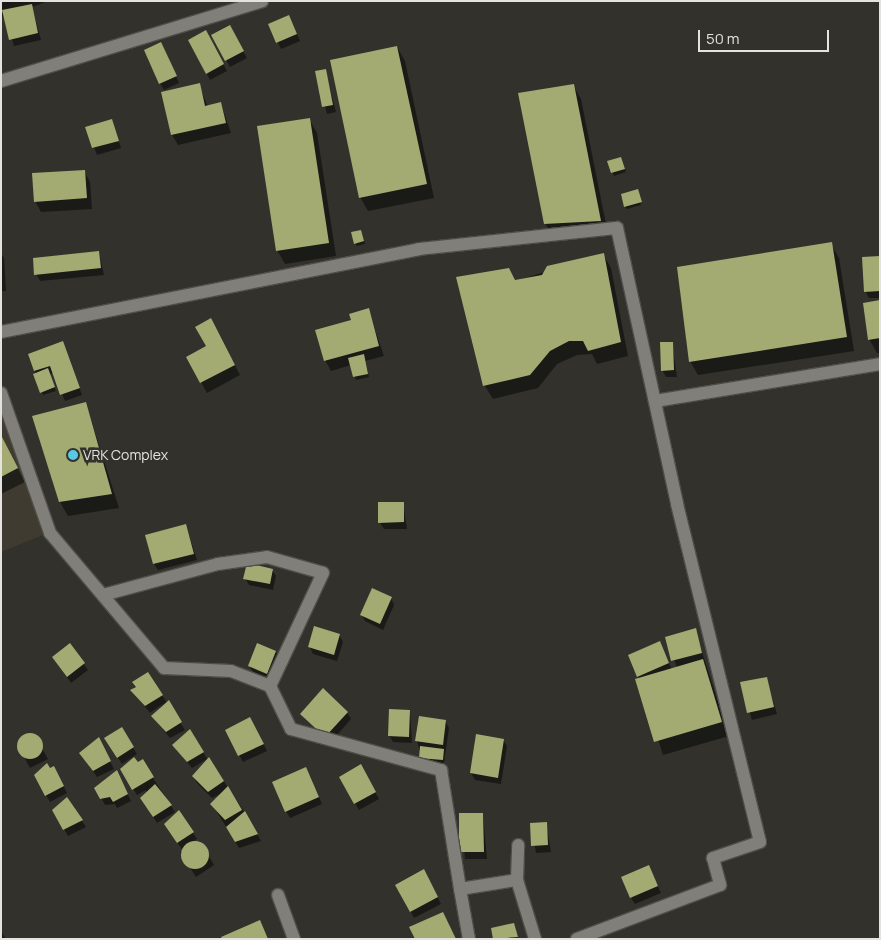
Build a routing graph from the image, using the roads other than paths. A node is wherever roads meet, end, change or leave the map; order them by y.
1 (262, 1) edge
2 (1, 81) edge
3 (1, 332) edge
4 (880, 364) edge
5 (1, 393) edge
6 (654, 400) junction
7 (103, 594) junction
8 (270, 686) junction
9 (518, 845) dead end
10 (517, 880) junction
11 (460, 889) junction
12 (278, 895) dead end
13 (294, 939) edge
14 (469, 939) edge
15 (535, 939) edge
16 (577, 939) edge

1 - 2 street
3 - 6 street
4 - 6 street
5 - 7 street
6 - 16 street
7 - 8 street
7 - 8 street
8 - 11 street
9 - 10 street
10 - 11 street
10 - 15 street
11 - 14 street
12 - 13 street

